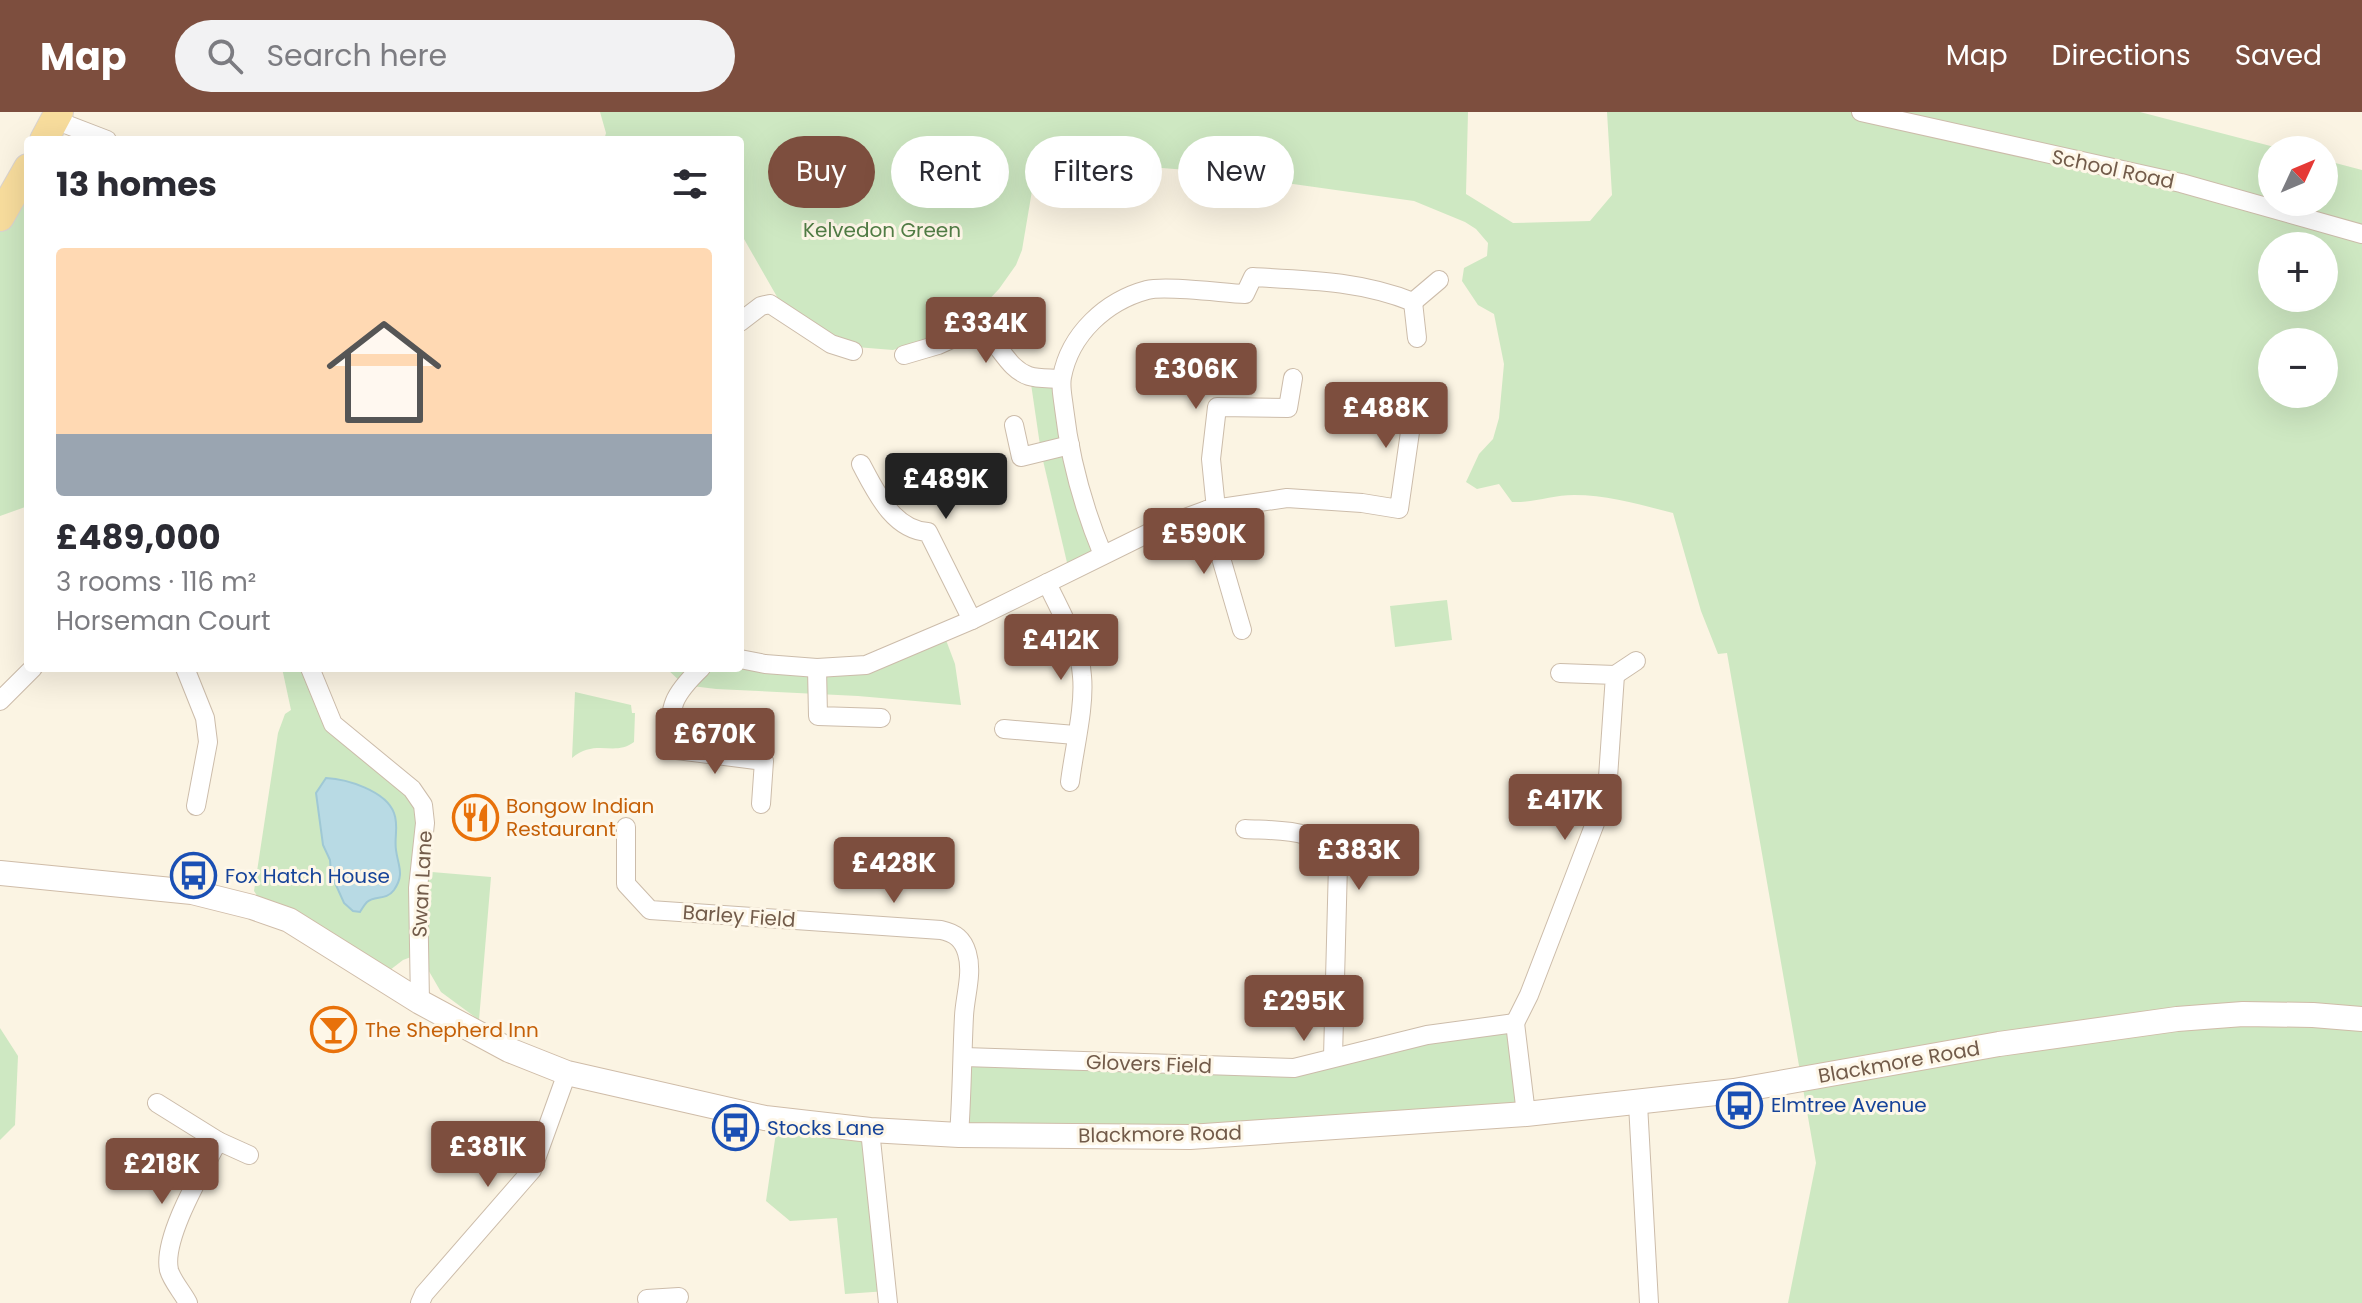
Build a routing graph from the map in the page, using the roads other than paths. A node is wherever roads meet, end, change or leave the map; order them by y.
1 (1861, 112) edge
2 (53, 124) edge
3 (94, 136) edge
4 (24, 175) edge
5 (0, 217) edge
6 (2362, 234) edge
7 (1439, 280) dead end
8 (1413, 302) junction
9 (744, 319) edge
10 (1417, 338) dead end
11 (853, 351) dead end
12 (904, 355) dead end
13 (1293, 378) dead end
14 (1061, 379) junction
15 (1415, 397) dead end
16 (1014, 425) dead end
17 (1070, 445) junction
18 (861, 464) dead end
19 (1212, 510) junction
20 (1103, 555) junction
21 (1047, 583) junction
22 (972, 620) junction
23 (1242, 630) dead end
24 (744, 660) edge
25 (1636, 661) dead end
26 (817, 668) junction
27 (29, 672) edge
28 (187, 672) edge
29 (312, 672) edge
30 (697, 672) edge
31 (1560, 673) dead end
32 (1615, 675) junction
33 (0, 701) edge
34 (881, 718) dead end
35 (1004, 729) dead end
36 (1075, 735) junction
37 (1070, 782) dead end
38 (761, 804) dead end
39 (196, 806) dead end
40 (626, 827) dead end
41 (1245, 829) dead end
42 (0, 873) edge
43 (420, 1002) junction
44 (2362, 1019) edge
45 (1515, 1023) junction
46 (964, 1057) junction
47 (1333, 1057) junction
48 (567, 1073) junction
49 (157, 1103) dead end
50 (1638, 1104) junction
51 (1526, 1114) junction
52 (870, 1130) junction
53 (959, 1135) junction
54 (218, 1141) junction
55 (249, 1155) dead end
56 (679, 1297) dead end
57 (642, 1300) edge
58 (188, 1303) edge
59 (420, 1303) edge
60 (888, 1303) edge
61 (1649, 1303) edge

1 - 6 street, School Road
2 - 3 street
4 - 5 main road
7 - 8 street
8 - 10 street
8 - 14 street
9 - 11 street
12 - 14 street
13 - 19 street
14 - 17 street
15 - 19 street
16 - 17 street
17 - 20 street
18 - 22 street
19 - 20 street
19 - 23 street
20 - 21 street
21 - 22 street
21 - 36 street
22 - 26 street
24 - 26 street
25 - 32 street
26 - 34 street
27 - 33 street
28 - 39 street
29 - 43 street, Swan Lane
30 - 38 street
31 - 32 street
32 - 45 street
35 - 36 street
36 - 37 street
40 - 46 street, Barley Field
41 - 47 street
42 - 43 street, Blackmore Road
43 - 48 street, Blackmore Road
44 - 50 street, Blackmore Road
45 - 47 street, Glovers Field
45 - 51 street
46 - 47 street, Glovers Field
46 - 53 street, Barley Field
48 - 52 street, Blackmore Road
48 - 59 street
49 - 54 street
50 - 51 street, Blackmore Road
50 - 61 street
51 - 53 street, Blackmore Road
52 - 53 street, Blackmore Road
52 - 60 street
54 - 55 street
54 - 58 street
56 - 57 street

